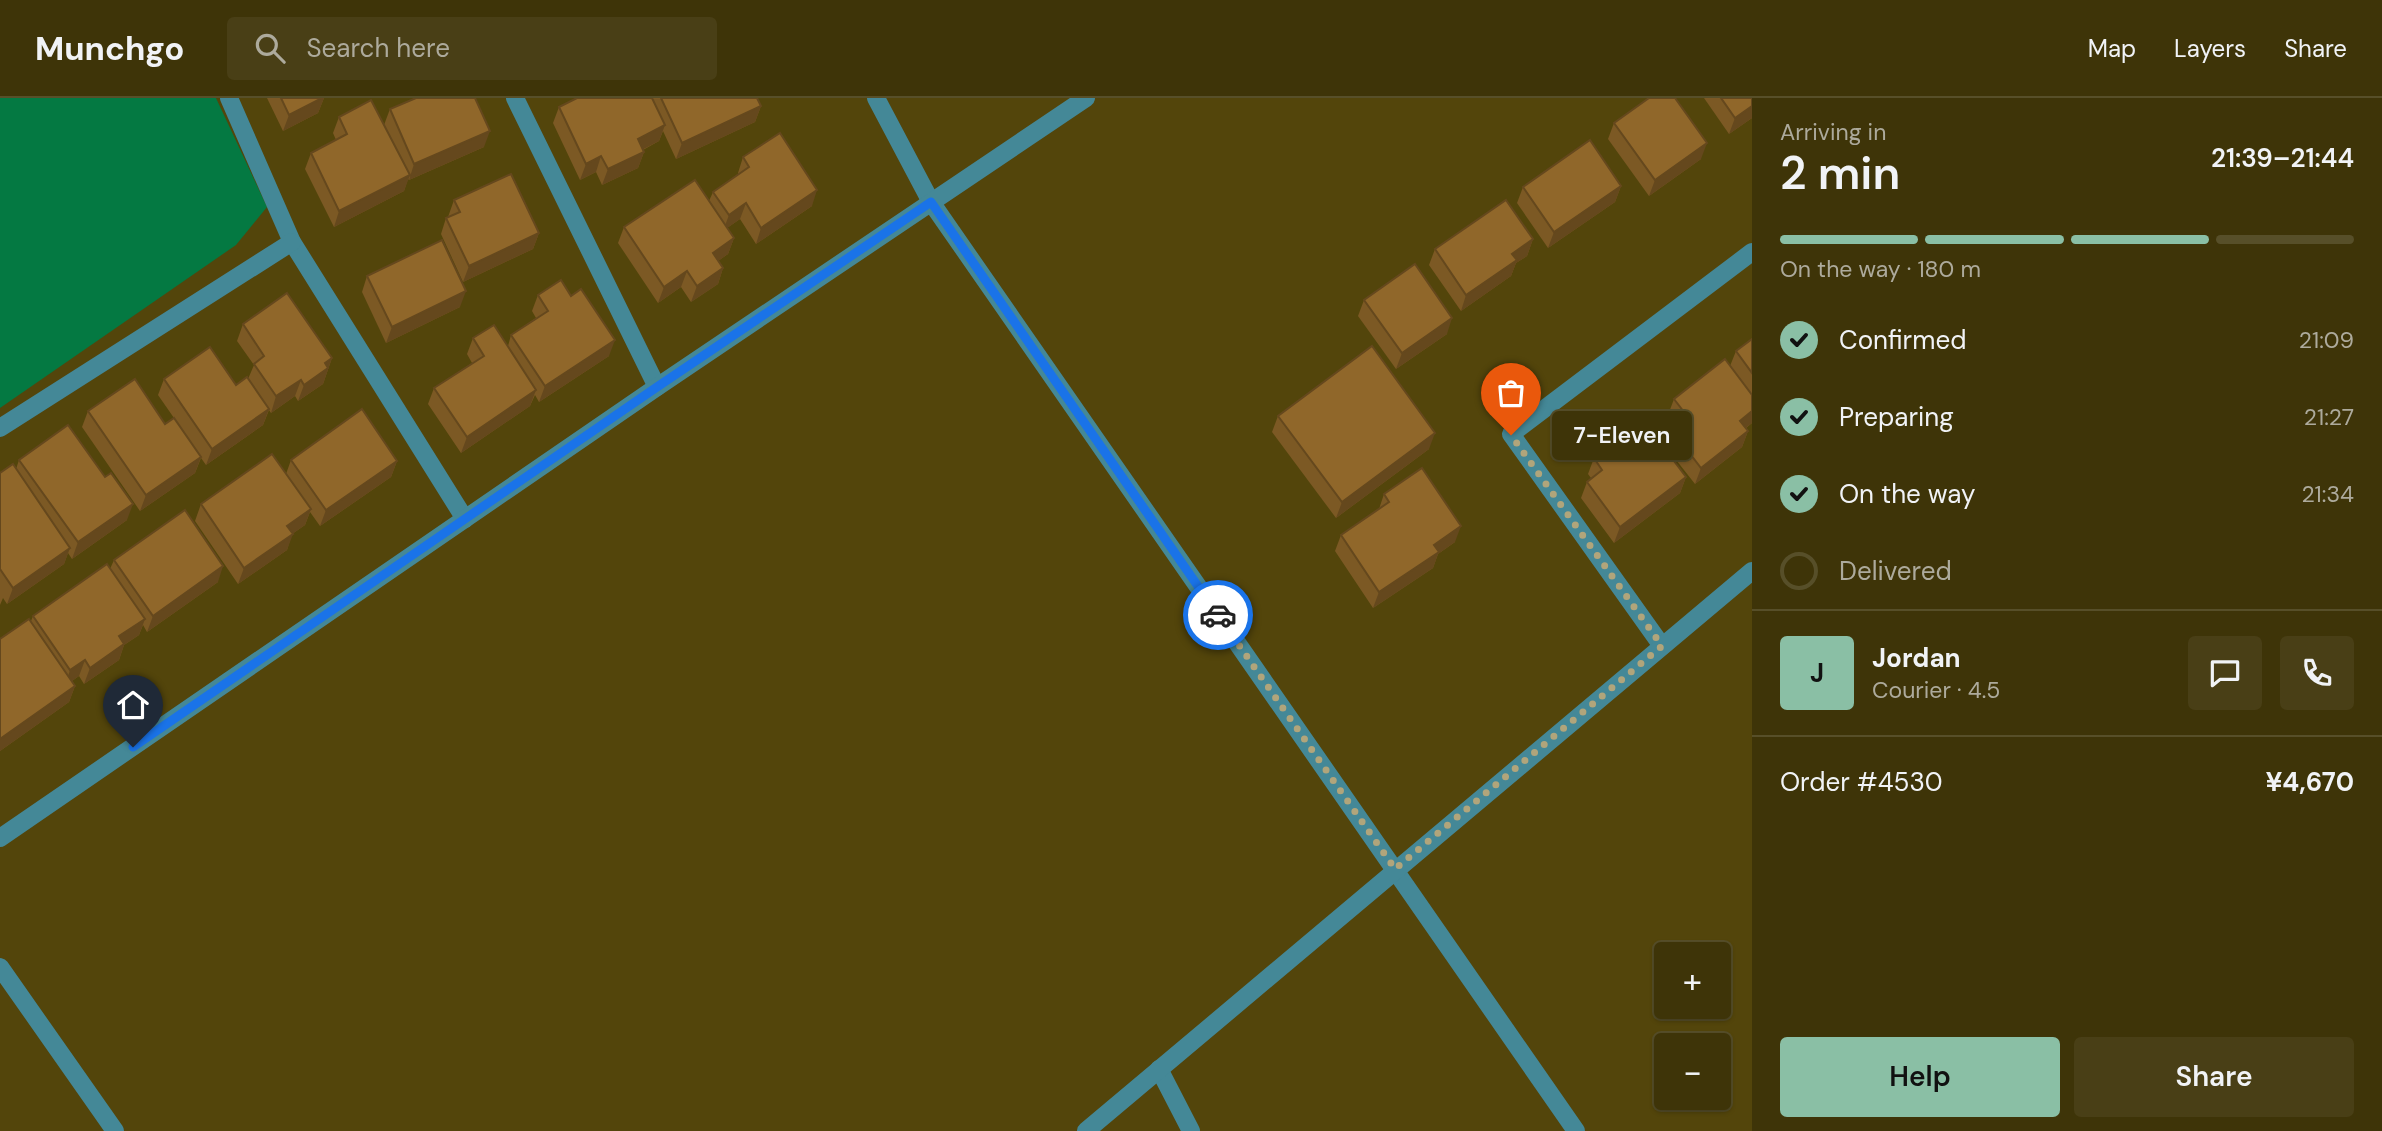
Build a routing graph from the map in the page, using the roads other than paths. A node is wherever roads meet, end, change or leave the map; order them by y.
1 (229, 98) edge
2 (515, 98) edge
3 (876, 98) edge
4 (1086, 98) edge
5 (931, 202) junction
6 (292, 242) junction
7 (1752, 252) edge
8 (657, 387) junction
9 (0, 428) edge
10 (465, 519) junction
11 (1752, 571) edge
12 (1662, 646) junction
13 (0, 838) edge
14 (1395, 869) junction
15 (0, 967) edge
16 (1159, 1069) junction
17 (115, 1131) edge
18 (1086, 1131) edge
19 (1191, 1131) edge
20 (1576, 1131) edge

1 - 6 street
2 - 8 street
3 - 5 street
4 - 5 street
5 - 8 street
5 - 14 street
6 - 9 street
6 - 10 street
7 - 12 street
8 - 10 street
10 - 13 street
11 - 12 street
12 - 14 street
14 - 16 street
14 - 20 street
15 - 17 street
16 - 18 street
16 - 19 street

